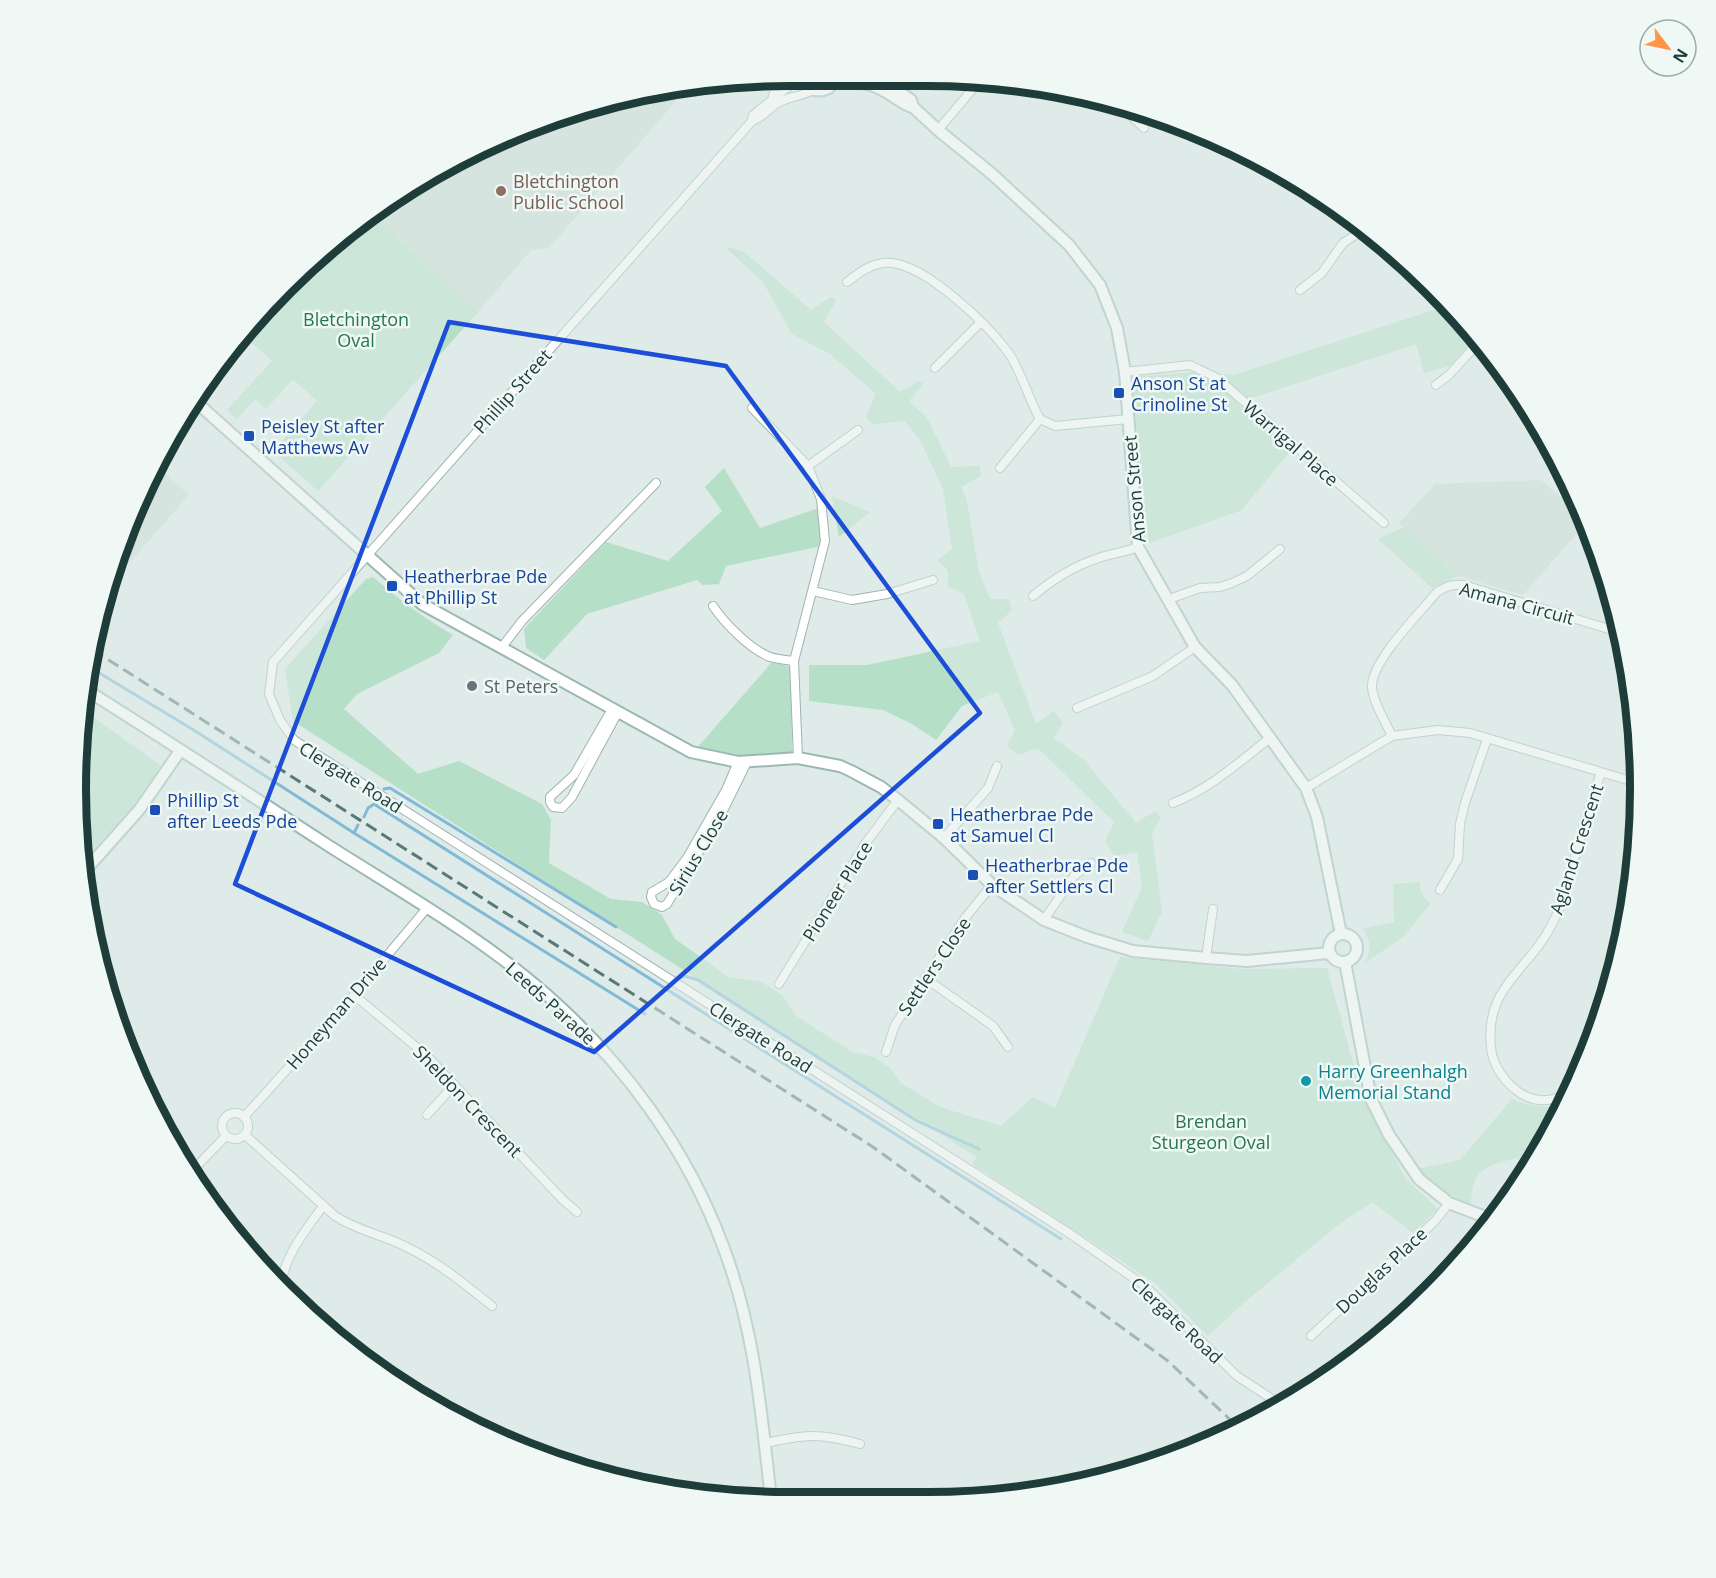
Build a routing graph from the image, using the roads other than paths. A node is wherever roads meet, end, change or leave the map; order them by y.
1 (775, 86) edge
2 (789, 86) edge
3 (810, 86) edge
4 (829, 86) edge
5 (872, 86) edge
6 (891, 86) edge
7 (974, 87) edge
8 (813, 90) junction
9 (772, 98) junction
10 (913, 107) junction
11 (1131, 116) edge
12 (752, 121) junction
13 (1144, 128) dead end
14 (938, 130) junction
15 (1358, 233) edge
16 (847, 282) dead end
17 (1300, 290) dead end
18 (981, 322) junction
19 (1474, 347) edge
20 (935, 368) dead end
21 (1125, 372) junction
22 (1436, 385) dead end
23 (200, 405) edge
24 (752, 408) dead end
25 (1128, 419) junction
26 (1040, 420) junction
27 (858, 430) dead end
28 (808, 466) junction
29 (1000, 468) dead end
30 (656, 483) dead end
31 (1384, 523) dead end
32 (1138, 548) junction
33 (1280, 549) dead end
34 (368, 554) junction
35 (933, 580) dead end
36 (813, 591) junction
37 (1033, 596) dead end
38 (1169, 599) junction
39 (713, 606) dead end
40 (1612, 630) edge
41 (501, 647) junction
42 (1195, 647) junction
43 (794, 661) junction
44 (273, 662) joint
45 (92, 694) edge
46 (1077, 708) dead end
47 (615, 711) junction
48 (1392, 736) junction
49 (1270, 738) junction
50 (1487, 739) junction
51 (180, 751) junction
52 (798, 758) junction
53 (742, 762) junction
54 (997, 766) dead end
55 (1601, 773) junction
56 (1630, 781) edge
57 (1306, 788) junction
58 (898, 800) junction
59 (1173, 803) dead end
60 (944, 838) junction
61 (1091, 863) dead end
62 (90, 865) edge
63 (992, 885) junction
64 (1440, 890) dead end
65 (427, 908) junction
66 (1213, 909) dead end
67 (1044, 920) junction
68 (1341, 934) junction
69 (1329, 953) junction
70 (1206, 958) junction
71 (1345, 963) junction
72 (925, 978) junction
73 (779, 984) dead end
74 (354, 995) junction
75 (1008, 1047) dead end
76 (886, 1052) dead end
77 (454, 1085) junction
78 (1559, 1098) edge
79 (427, 1115) dead end
80 (244, 1117) junction
81 (245, 1135) junction
82 (226, 1136) junction
83 (196, 1167) edge
84 (1449, 1203) junction
85 (323, 1206) junction
86 (578, 1212) dead end
87 (1485, 1217) edge
88 (283, 1276) edge
89 (492, 1306) dead end
90 (1311, 1336) dead end
91 (1274, 1401) edge
92 (766, 1443) junction
93 (860, 1444) dead end
94 (770, 1492) edge

1 - 9 street
2 - 9 street, Phillip Street
3 - 8 street
4 - 8 street
5 - 10 street, Anson Street
6 - 10 street, Anson Street
7 - 14 street
8 - 12 street, Phillip Street
9 - 12 street, Phillip Street
10 - 14 street, Anson Street
11 - 13 street
12 - 34 street, Phillip Street
14 - 21 street, Anson Street
15 - 17 street
16 - 18 street
18 - 20 street
18 - 26 street
19 - 22 street
21 - 25 street, Anson Street
21 - 31 street, Warrigal Place
23 - 34 street
24 - 28 street
25 - 26 street
25 - 32 street, Anson Street
26 - 29 street
27 - 28 street
28 - 36 street
30 - 41 street
32 - 37 street
32 - 38 street, Anson Street
33 - 38 street
34 - 41 street
34 - 44 street, Phillip Street
35 - 36 street
36 - 43 street
38 - 42 street, Anson Street
39 - 43 street
40 - 48 street, Amana Circuit
41 - 47 street
42 - 46 street
42 - 49 street, Anson Street
43 - 52 street
44 - 91 street, Clergate Road
45 - 51 street, Leeds Parade
47 - 47 street
47 - 53 street
48 - 50 street
48 - 57 street
49 - 57 street, Anson Street
49 - 59 street
50 - 55 street
50 - 64 street
51 - 62 street
51 - 65 street, Leeds Parade
52 - 53 street
52 - 58 street
53 - 53 street, Sirius Close
54 - 60 street
55 - 56 street
55 - 78 street, Agland Crescent
57 - 68 street, Anson Street
58 - 60 street
58 - 73 street, Pioneer Place
60 - 63 street
61 - 67 street
63 - 67 street
63 - 72 street, Settlers Close
65 - 74 street, Honeyman Drive
65 - 92 street, Leeds Parade
66 - 70 street
67 - 70 street
68 - 69 street
68 - 71 street
69 - 70 street
69 - 71 street
71 - 84 street
72 - 75 street
72 - 76 street, Settlers Close
74 - 77 street, Sheldon Crescent
74 - 80 street, Honeyman Drive
77 - 79 street
77 - 86 street, Sheldon Crescent
80 - 81 street
80 - 82 street
81 - 82 street
81 - 85 street
82 - 83 street
84 - 87 street
84 - 90 street, Douglas Place
85 - 88 street
85 - 89 street
92 - 93 street
92 - 94 street, Leeds Parade

